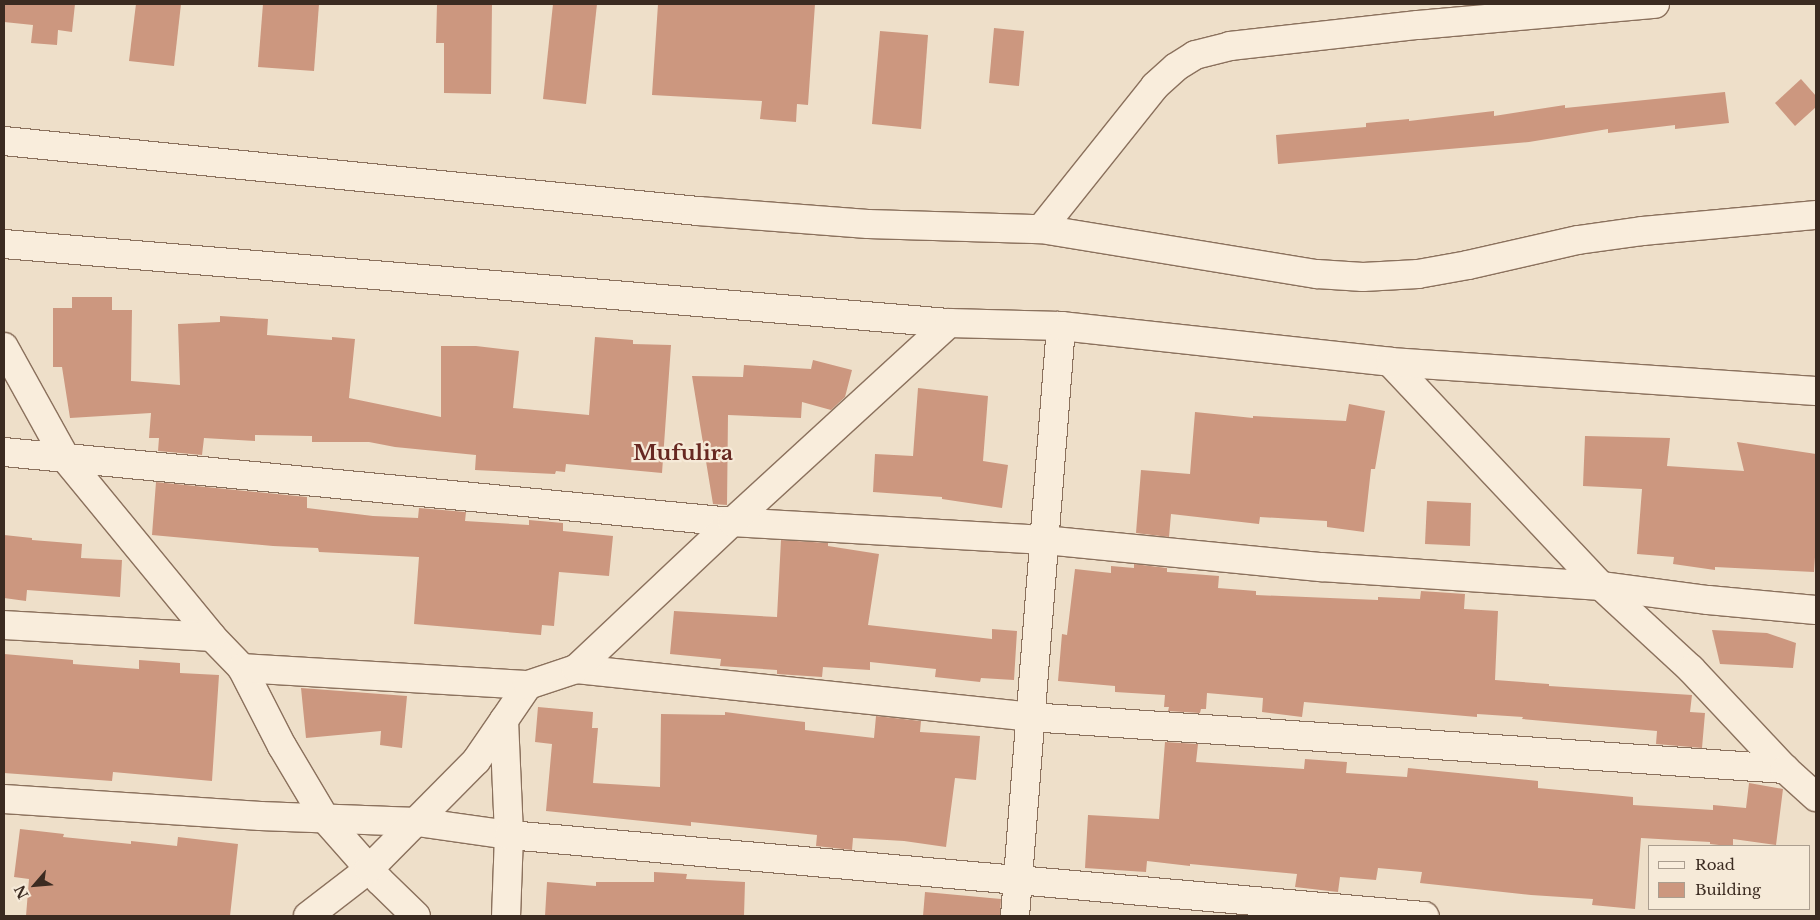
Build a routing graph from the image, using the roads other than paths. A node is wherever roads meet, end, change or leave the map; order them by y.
1 (1655, 4) edge
2 (4, 140) edge
3 (1816, 215) edge
4 (1041, 229) junction
5 (4, 244) edge
6 (949, 323) junction
7 (1061, 326) junction
8 (4, 347) edge
9 (1390, 362) junction
10 (1816, 391) edge
11 (4, 452) edge
12 (66, 459) junction
13 (732, 522) junction
14 (1044, 540) junction
15 (1601, 586) junction
16 (1816, 610) edge
17 (4, 625) edge
18 (212, 637) junction
19 (242, 668) junction
20 (576, 669) junction
21 (528, 685) junction
22 (1030, 717) junction
23 (504, 720) junction
24 (1785, 769) junction
25 (1816, 797) edge
26 (4, 799) edge
27 (326, 820) junction
28 (417, 822) junction
29 (509, 835) junction
30 (370, 869) junction
31 (1017, 881) junction
32 (308, 916) edge
33 (416, 916) edge
34 (506, 916) edge
35 (1015, 916) edge
36 (1424, 916) edge

1 - 4 street
2 - 4 street
3 - 4 street
5 - 6 street
6 - 7 street
6 - 13 street
7 - 9 street
7 - 14 street
8 - 12 street
9 - 10 street
9 - 15 street
11 - 12 street
12 - 13 street
12 - 18 street
13 - 14 street
13 - 20 street
14 - 15 street
14 - 22 street
15 - 16 street
15 - 24 street
17 - 18 street
18 - 19 street
19 - 21 street
19 - 27 street
20 - 21 street
20 - 22 street
21 - 23 street
22 - 24 street
22 - 31 street
23 - 28 street
23 - 29 street
24 - 25 street
26 - 27 street
27 - 28 street
27 - 30 street
28 - 29 street
28 - 30 street
29 - 31 street
29 - 34 street
30 - 32 street
30 - 33 street
31 - 35 street
31 - 36 street

